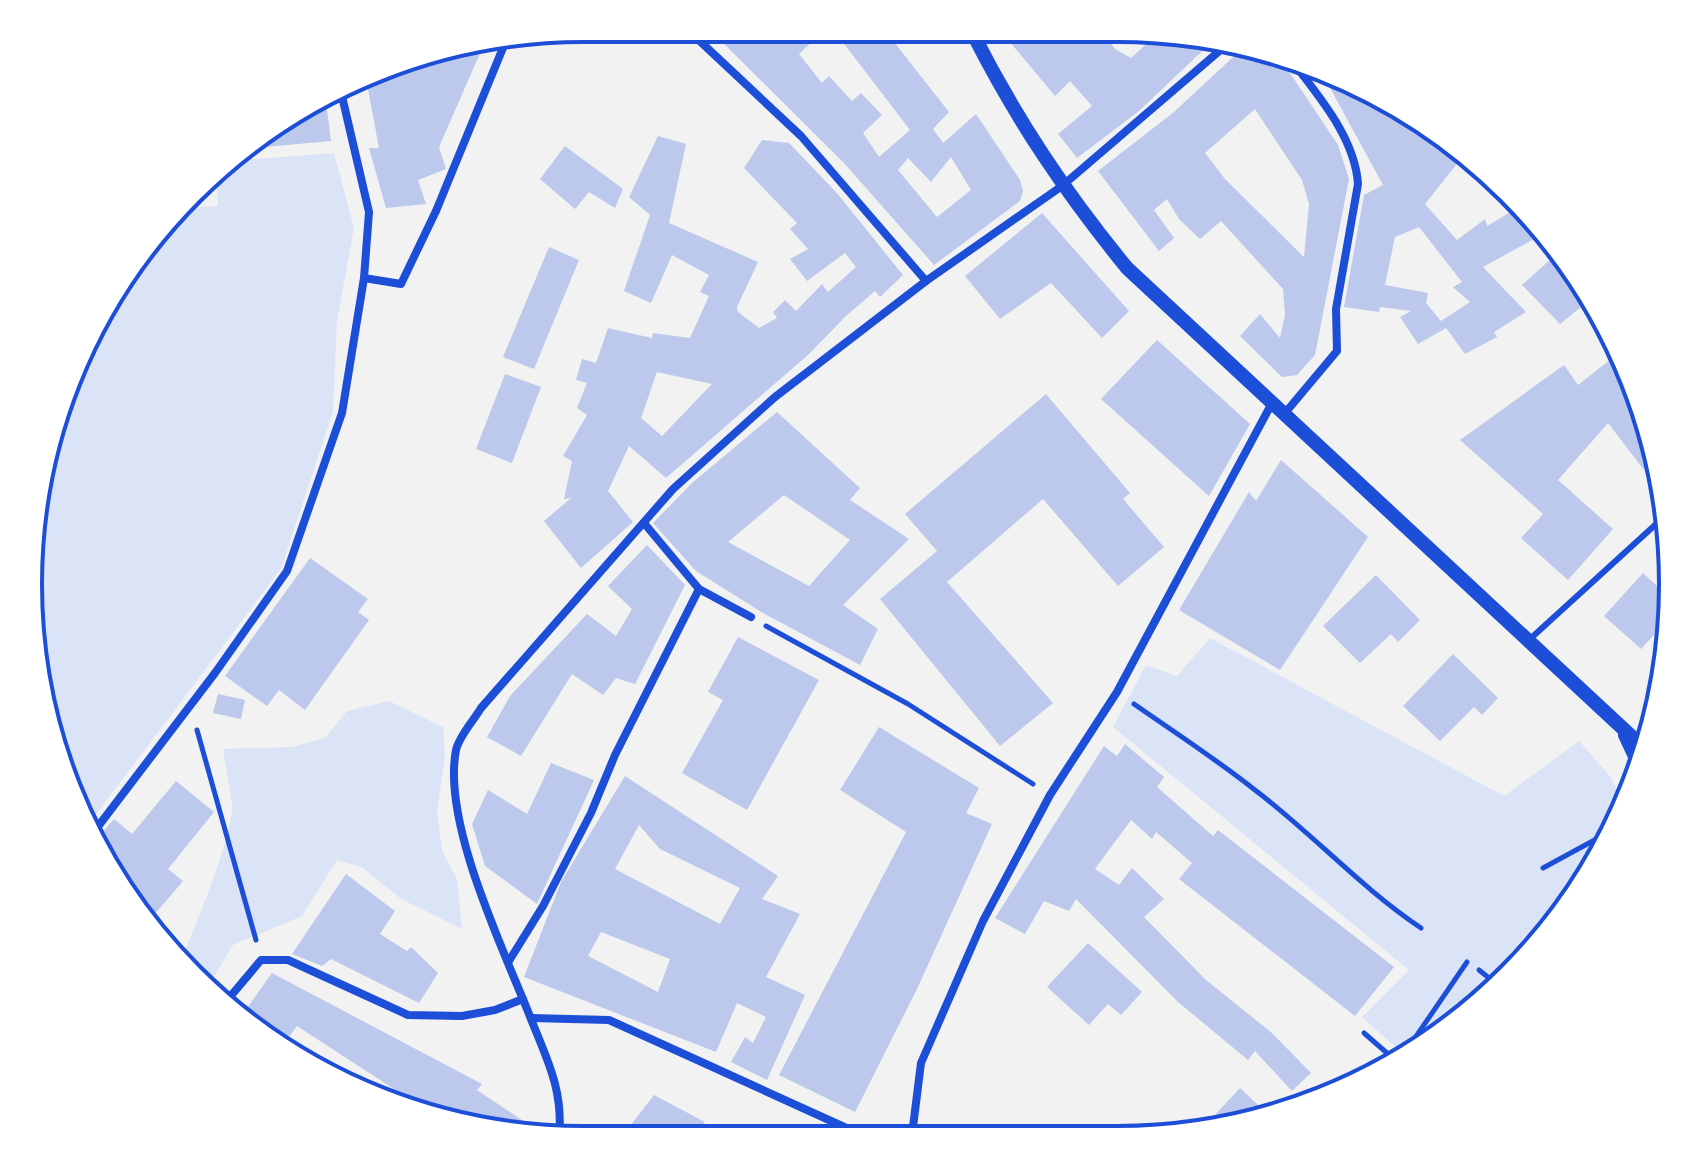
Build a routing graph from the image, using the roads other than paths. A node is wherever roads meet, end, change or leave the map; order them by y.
1 (701, 42) edge
2 (977, 42) edge
3 (503, 48) edge
4 (1219, 51) edge
5 (1302, 75) edge
6 (343, 99) edge
7 (1062, 186) junction
8 (364, 278) junction
9 (926, 281) junction
10 (1272, 403) junction
11 (1285, 413) junction
12 (644, 523) junction
13 (1655, 525) edge
14 (699, 589) junction
15 (751, 617) road end
16 (1529, 641) junction
17 (1621, 728) junction
18 (1636, 741) edge
19 (1632, 751) edge
20 (99, 825) edge
21 (509, 961) junction
22 (232, 995) edge
23 (523, 999) junction
24 (531, 1018) junction
25 (560, 1125) edge
26 (842, 1126) edge
27 (913, 1126) edge

1 - 9 street
2 - 7 street
3 - 8 street
4 - 7 street
5 - 11 street
6 - 8 street
7 - 9 street
7 - 10 street
8 - 20 street
9 - 12 street
10 - 11 street
10 - 27 street
11 - 16 street
12 - 14 street
12 - 21 street
13 - 16 lane
14 - 15 street
14 - 21 street
16 - 17 street
17 - 18 street
17 - 19 street
21 - 23 street
22 - 23 street
23 - 24 street
24 - 25 street
24 - 26 street

